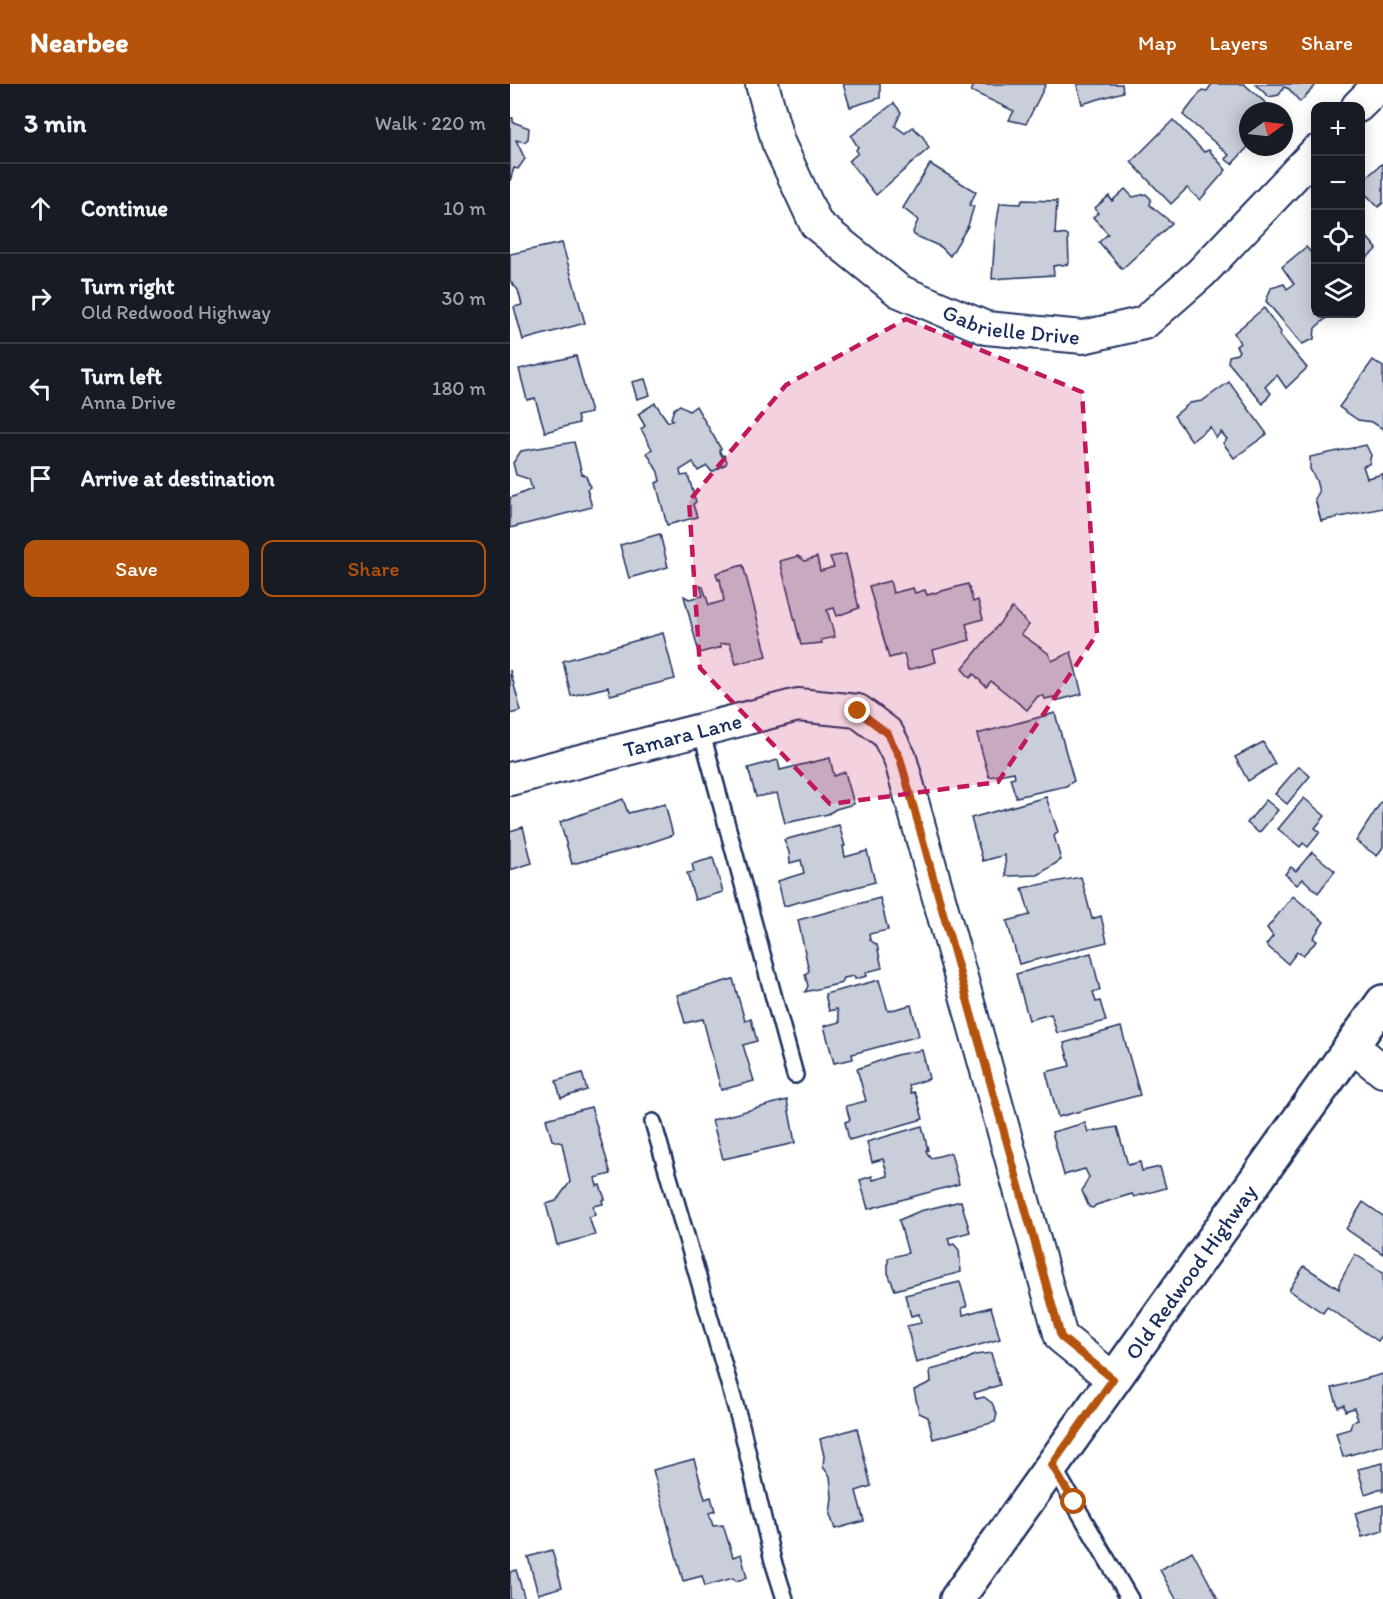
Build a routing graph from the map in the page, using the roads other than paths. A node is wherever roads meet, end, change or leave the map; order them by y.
1 (762, 84) edge
2 (1380, 84) edge
3 (1362, 102) edge
4 (1312, 156) edge
5 (701, 730) junction
6 (510, 779) edge
7 (1383, 1002) edge
8 (1352, 1046) junction
9 (1383, 1071) edge
10 (795, 1075) dead end
11 (653, 1122) dead end
12 (1113, 1379) junction
13 (1052, 1465) junction
14 (785, 1599) edge
15 (957, 1599) edge
16 (1130, 1599) edge

1 - 4 street, Gabrielle Drive
2 - 3 street
5 - 6 street, Tamara Lane
5 - 10 lane
5 - 12 street, Tamara Lane
7 - 8 main road, Old Redwood Highway
8 - 9 street
8 - 12 main road, Old Redwood Highway
11 - 14 lane
12 - 13 main road, Old Redwood Highway
13 - 15 main road, Old Redwood Highway
13 - 16 lane

